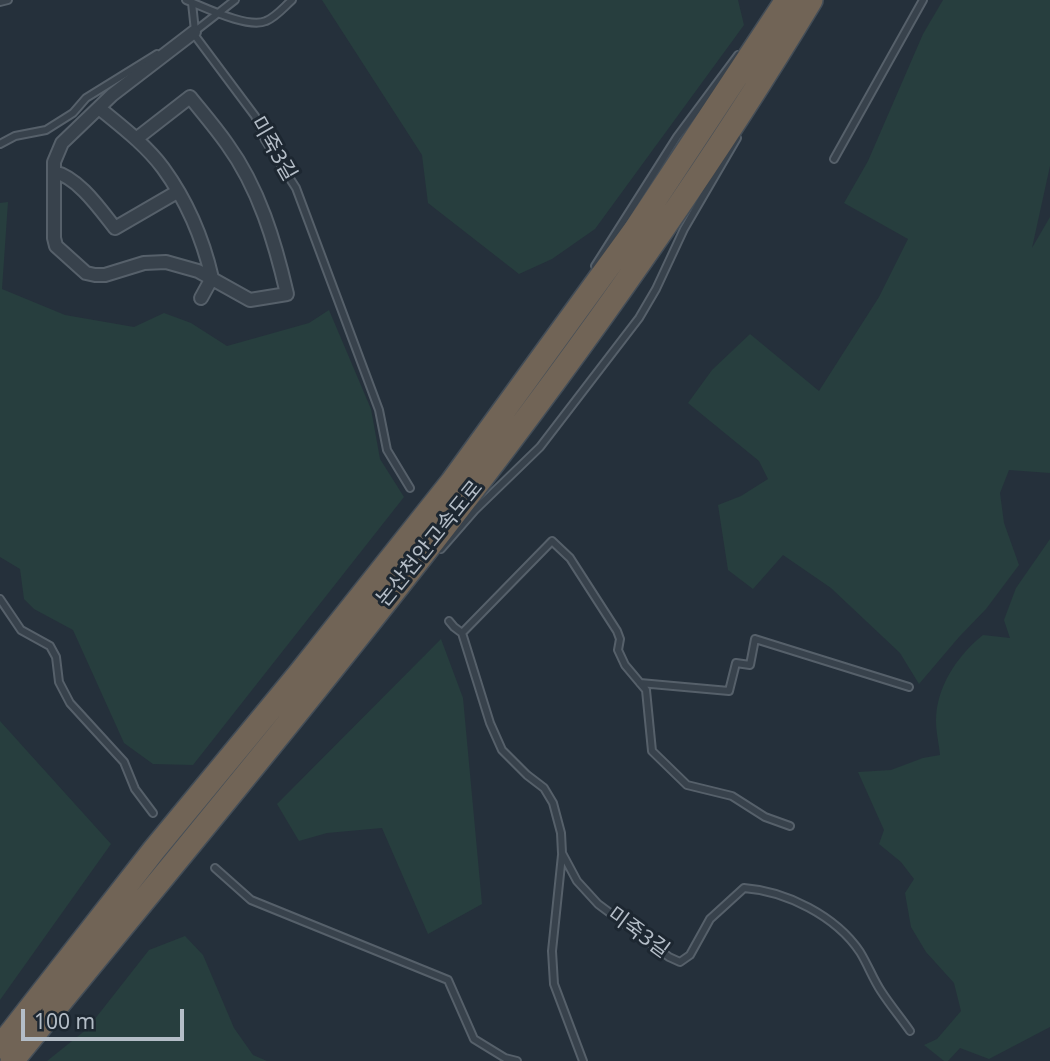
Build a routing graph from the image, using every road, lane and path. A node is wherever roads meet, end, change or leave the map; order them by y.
1 (8, 0) edge
2 (235, 0) edge
3 (292, 0) edge
4 (787, 0) edge
5 (811, 0) edge
6 (923, 0) edge
7 (189, 1) edge
8 (0, 2) edge
9 (218, 13) junction
10 (775, 20) junction
11 (194, 32) junction
12 (751, 36) dead end
13 (744, 46) dead end
14 (99, 108) junction
15 (738, 137) dead end
16 (136, 139) junction
17 (0, 144) edge
18 (834, 159) dead end
19 (54, 172) junction
20 (177, 192) junction
21 (592, 271) dead end
22 (212, 278) junction
23 (201, 299) dead end
24 (564, 314) dead end
25 (512, 401) junction
26 (410, 488) dead end
27 (435, 556) dead end
28 (401, 595) dead end
29 (0, 599) edge
30 (449, 621) dead end
31 (368, 622) junction
32 (462, 633) junction
33 (640, 683) junction
34 (909, 687) dead end
35 (153, 813) dead end
36 (790, 826) dead end
37 (562, 853) junction
38 (215, 868) dead end
39 (910, 1031) dead end
40 (14, 1040) edge
41 (12, 1061) edge
42 (517, 1061) edge
43 (583, 1061) edge

1 - 8 lane
2 - 9 lane
3 - 9 lane
4 - 10 highway, 논산천안고속도로
5 - 31 highway, 논산천안고속도로
6 - 18 lane
7 - 9 lane
7 - 11 lane
9 - 11 lane
10 - 12 lane
10 - 25 highway, 논산천안고속도로
11 - 14 street
11 - 17 lane
11 - 26 lane, 미죽3길
13 - 21 lane
14 - 16 street
14 - 19 street
15 - 27 lane
16 - 20 street
16 - 22 street
19 - 20 street
19 - 22 street
20 - 22 street
22 - 23 street
24 - 25 lane
25 - 40 highway, 논산천안고속도로
28 - 31 lane
29 - 35 lane
30 - 32 lane
31 - 40 highway, 논산천안고속도로
32 - 33 lane
32 - 37 lane, 미죽3길
33 - 34 lane
33 - 36 lane
37 - 39 lane, 미죽3길
37 - 43 lane
38 - 42 lane
40 - 41 highway, 논산천안고속도로

